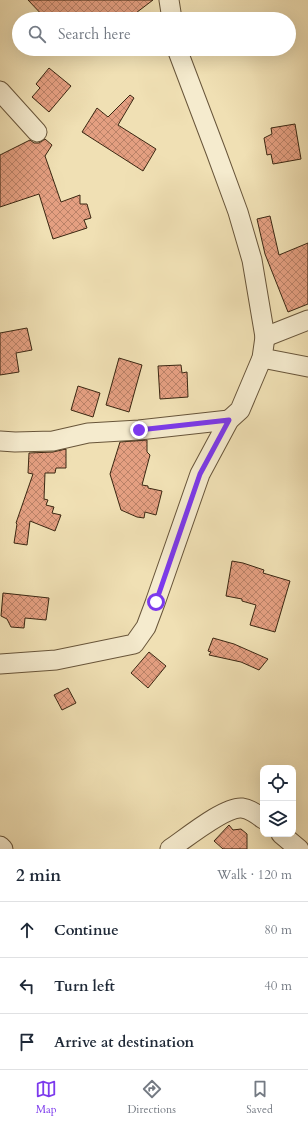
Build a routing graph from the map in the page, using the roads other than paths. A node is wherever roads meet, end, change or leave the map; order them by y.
1 (169, 0) edge
2 (171, 12) edge
3 (180, 56) edge
4 (0, 91) edge
5 (37, 132) dead end
6 (308, 320) edge
7 (266, 337) junction
8 (262, 358) junction
9 (308, 367) edge
10 (229, 420) junction
11 (0, 441) edge
12 (0, 664) edge
13 (260, 817) edge
14 (285, 837) edge
15 (0, 846) edge
16 (3, 849) edge
17 (170, 849) edge
18 (300, 849) edge

1 - 2 street
3 - 7 street
4 - 5 street
6 - 7 street
7 - 8 street
8 - 9 street
8 - 10 street
10 - 11 street
10 - 12 street
13 - 17 street
14 - 18 street
15 - 16 street

